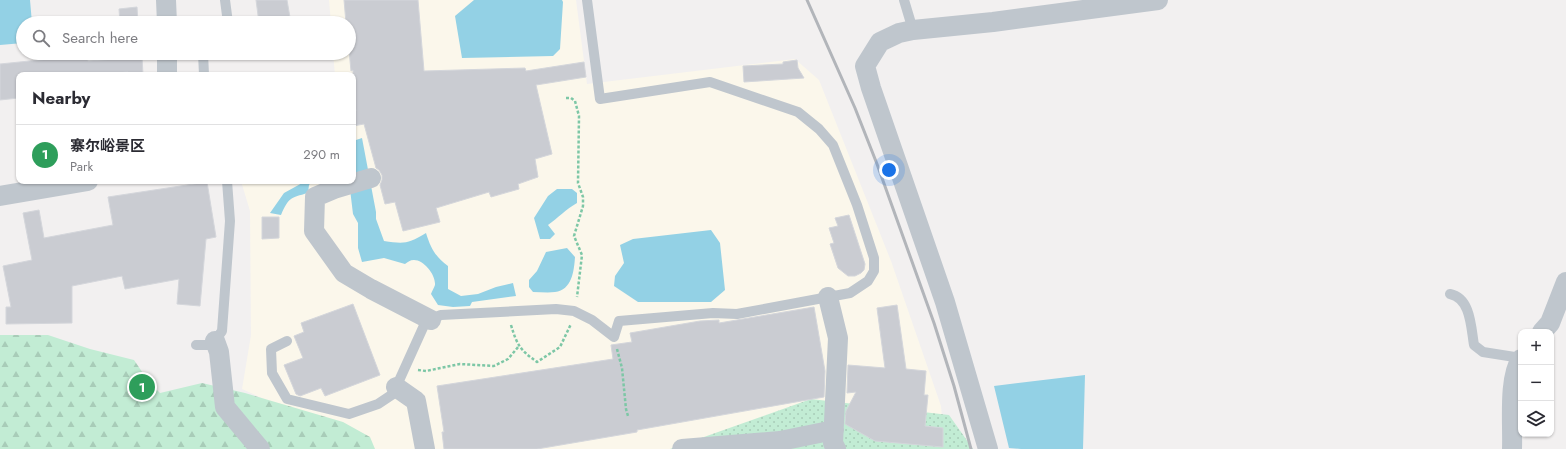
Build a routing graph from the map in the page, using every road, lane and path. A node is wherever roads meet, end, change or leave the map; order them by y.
1 (166, 0) edge
2 (225, 0) edge
3 (587, 0) edge
4 (904, 0) edge
5 (1158, 0) edge
6 (167, 16) edge
7 (227, 16) edge
8 (913, 30) junction
9 (168, 60) edge
10 (203, 60) edge
11 (168, 72) edge
12 (204, 72) edge
13 (566, 98) dead end
14 (371, 178) dead end
15 (356, 181) edge
16 (70, 184) edge
17 (227, 184) edge
18 (334, 185) edge
19 (0, 196) edge
20 (1566, 282) edge
21 (1450, 294) dead end
22 (828, 297) junction
23 (506, 311) junction
24 (574, 311) junction
25 (431, 320) junction
26 (1545, 329) edge
27 (614, 337) junction
28 (287, 341) dead end
29 (206, 343) joint
30 (519, 346) junction
31 (1518, 358) edge
32 (1518, 364) edge
33 (406, 368) junction
34 (396, 387) junction
35 (628, 416) dead end
36 (835, 440) edge
37 (260, 449) edge
38 (425, 449) edge
39 (682, 449) edge
40 (988, 449) edge
41 (1512, 449) edge

1 - 6 street
2 - 7 lane
3 - 22 lane
4 - 8 lane
5 - 8 street
8 - 40 street
9 - 11 street
10 - 12 lane
13 - 24 path
14 - 15 street
16 - 19 street
17 - 29 lane
18 - 25 street
20 - 26 street
21 - 31 lane
22 - 27 lane
22 - 36 street
23 - 24 lane
23 - 25 lane
23 - 30 path
24 - 27 lane
24 - 30 path
25 - 33 lane
27 - 35 path
28 - 34 lane
29 - 37 street
30 - 33 path
32 - 41 street
33 - 34 lane
34 - 38 street
36 - 39 street

